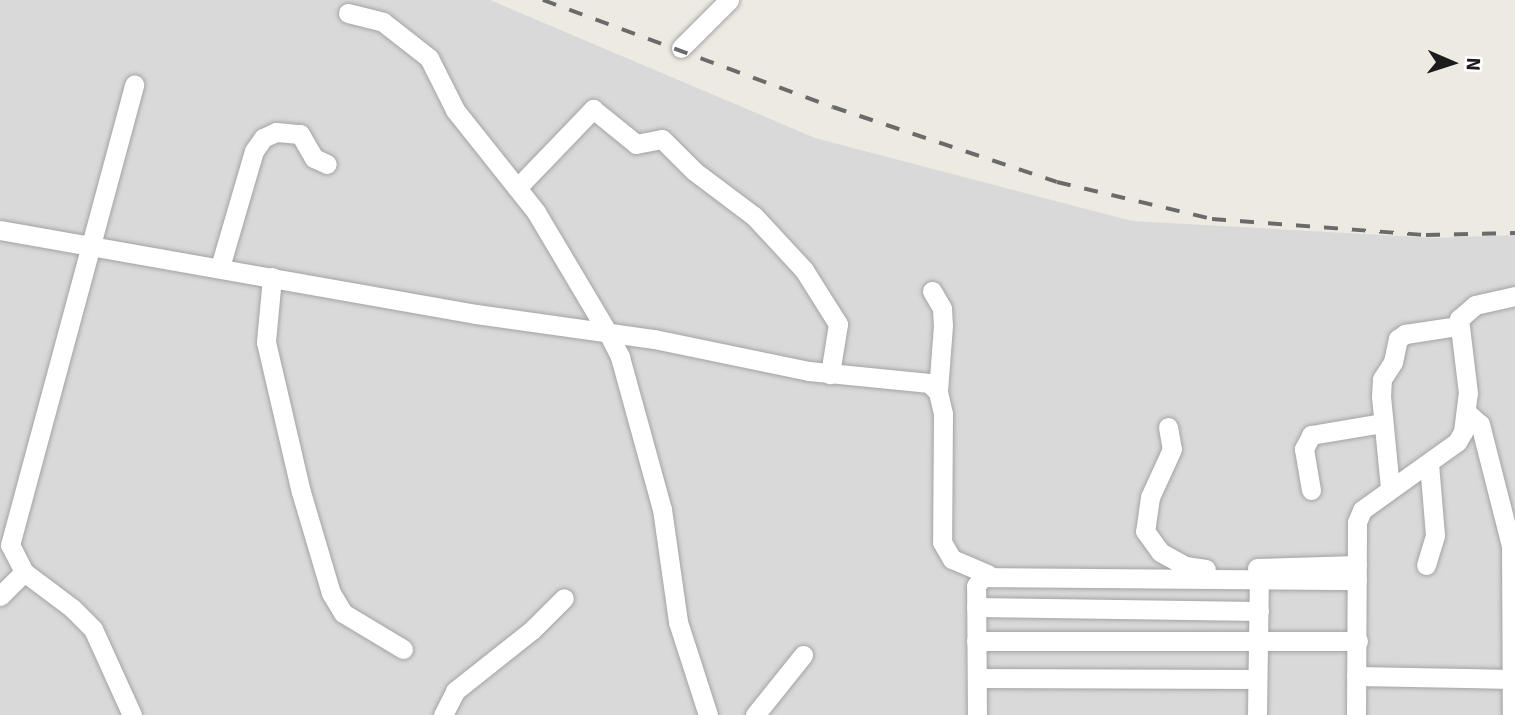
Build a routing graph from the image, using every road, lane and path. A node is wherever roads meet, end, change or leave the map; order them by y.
1 (729, 0) edge
2 (348, 13) dead end
3 (681, 48) dead end
4 (134, 84) dead end
5 (327, 164) dead end
6 (517, 188) junction
7 (0, 230) edge
8 (93, 248) junction
9 (220, 267) junction
10 (271, 277) junction
11 (932, 291) dead end
12 (1515, 296) edge
13 (1458, 326) junction
14 (609, 335) junction
15 (830, 374) junction
16 (938, 392) junction
17 (1466, 412) junction
18 (1383, 423) junction
19 (1168, 427) dead end
20 (1429, 464) junction
21 (1390, 488) junction
22 (1311, 490) dead end
23 (1426, 565) dead end
24 (24, 572) junction
25 (1357, 573) junction
26 (988, 575) junction
27 (1259, 580) junction
28 (0, 596) edge
29 (564, 598) dead end
30 (976, 607) junction
31 (1259, 611) junction
32 (1513, 629) edge
33 (976, 641) junction
34 (1358, 641) junction
35 (1258, 642) junction
36 (403, 649) dead end
37 (803, 655) dead end
38 (1356, 676) junction
39 (977, 678) junction
40 (1257, 679) junction
41 (1513, 679) junction
42 (132, 715) edge
43 (443, 715) edge
44 (708, 715) edge
45 (755, 715) edge
46 (977, 715) edge
47 (1257, 715) edge
48 (1356, 715) edge
49 (1512, 715) edge

1 - 3 street
2 - 6 street
4 - 8 street
5 - 9 street
6 - 14 street
6 - 15 street
7 - 8 street
8 - 9 street
8 - 24 street
9 - 10 street
10 - 14 street
10 - 36 street
11 - 16 street
12 - 13 street
13 - 17 street
13 - 18 street
14 - 15 street
14 - 44 street
15 - 16 street
16 - 26 street
17 - 20 street
17 - 32 street
18 - 21 street
18 - 22 street
19 - 25 street
20 - 21 street
20 - 23 street
21 - 25 street
24 - 28 street
24 - 42 street
25 - 27 street
25 - 34 street
26 - 27 street
26 - 30 street
27 - 31 street
29 - 43 street
30 - 31 street
30 - 33 street
31 - 35 street
32 - 41 street
33 - 35 street
33 - 39 street
34 - 35 street
34 - 38 street
35 - 40 street
37 - 45 street
38 - 41 street
38 - 48 street
39 - 40 street
39 - 46 street
40 - 47 street
41 - 49 street

